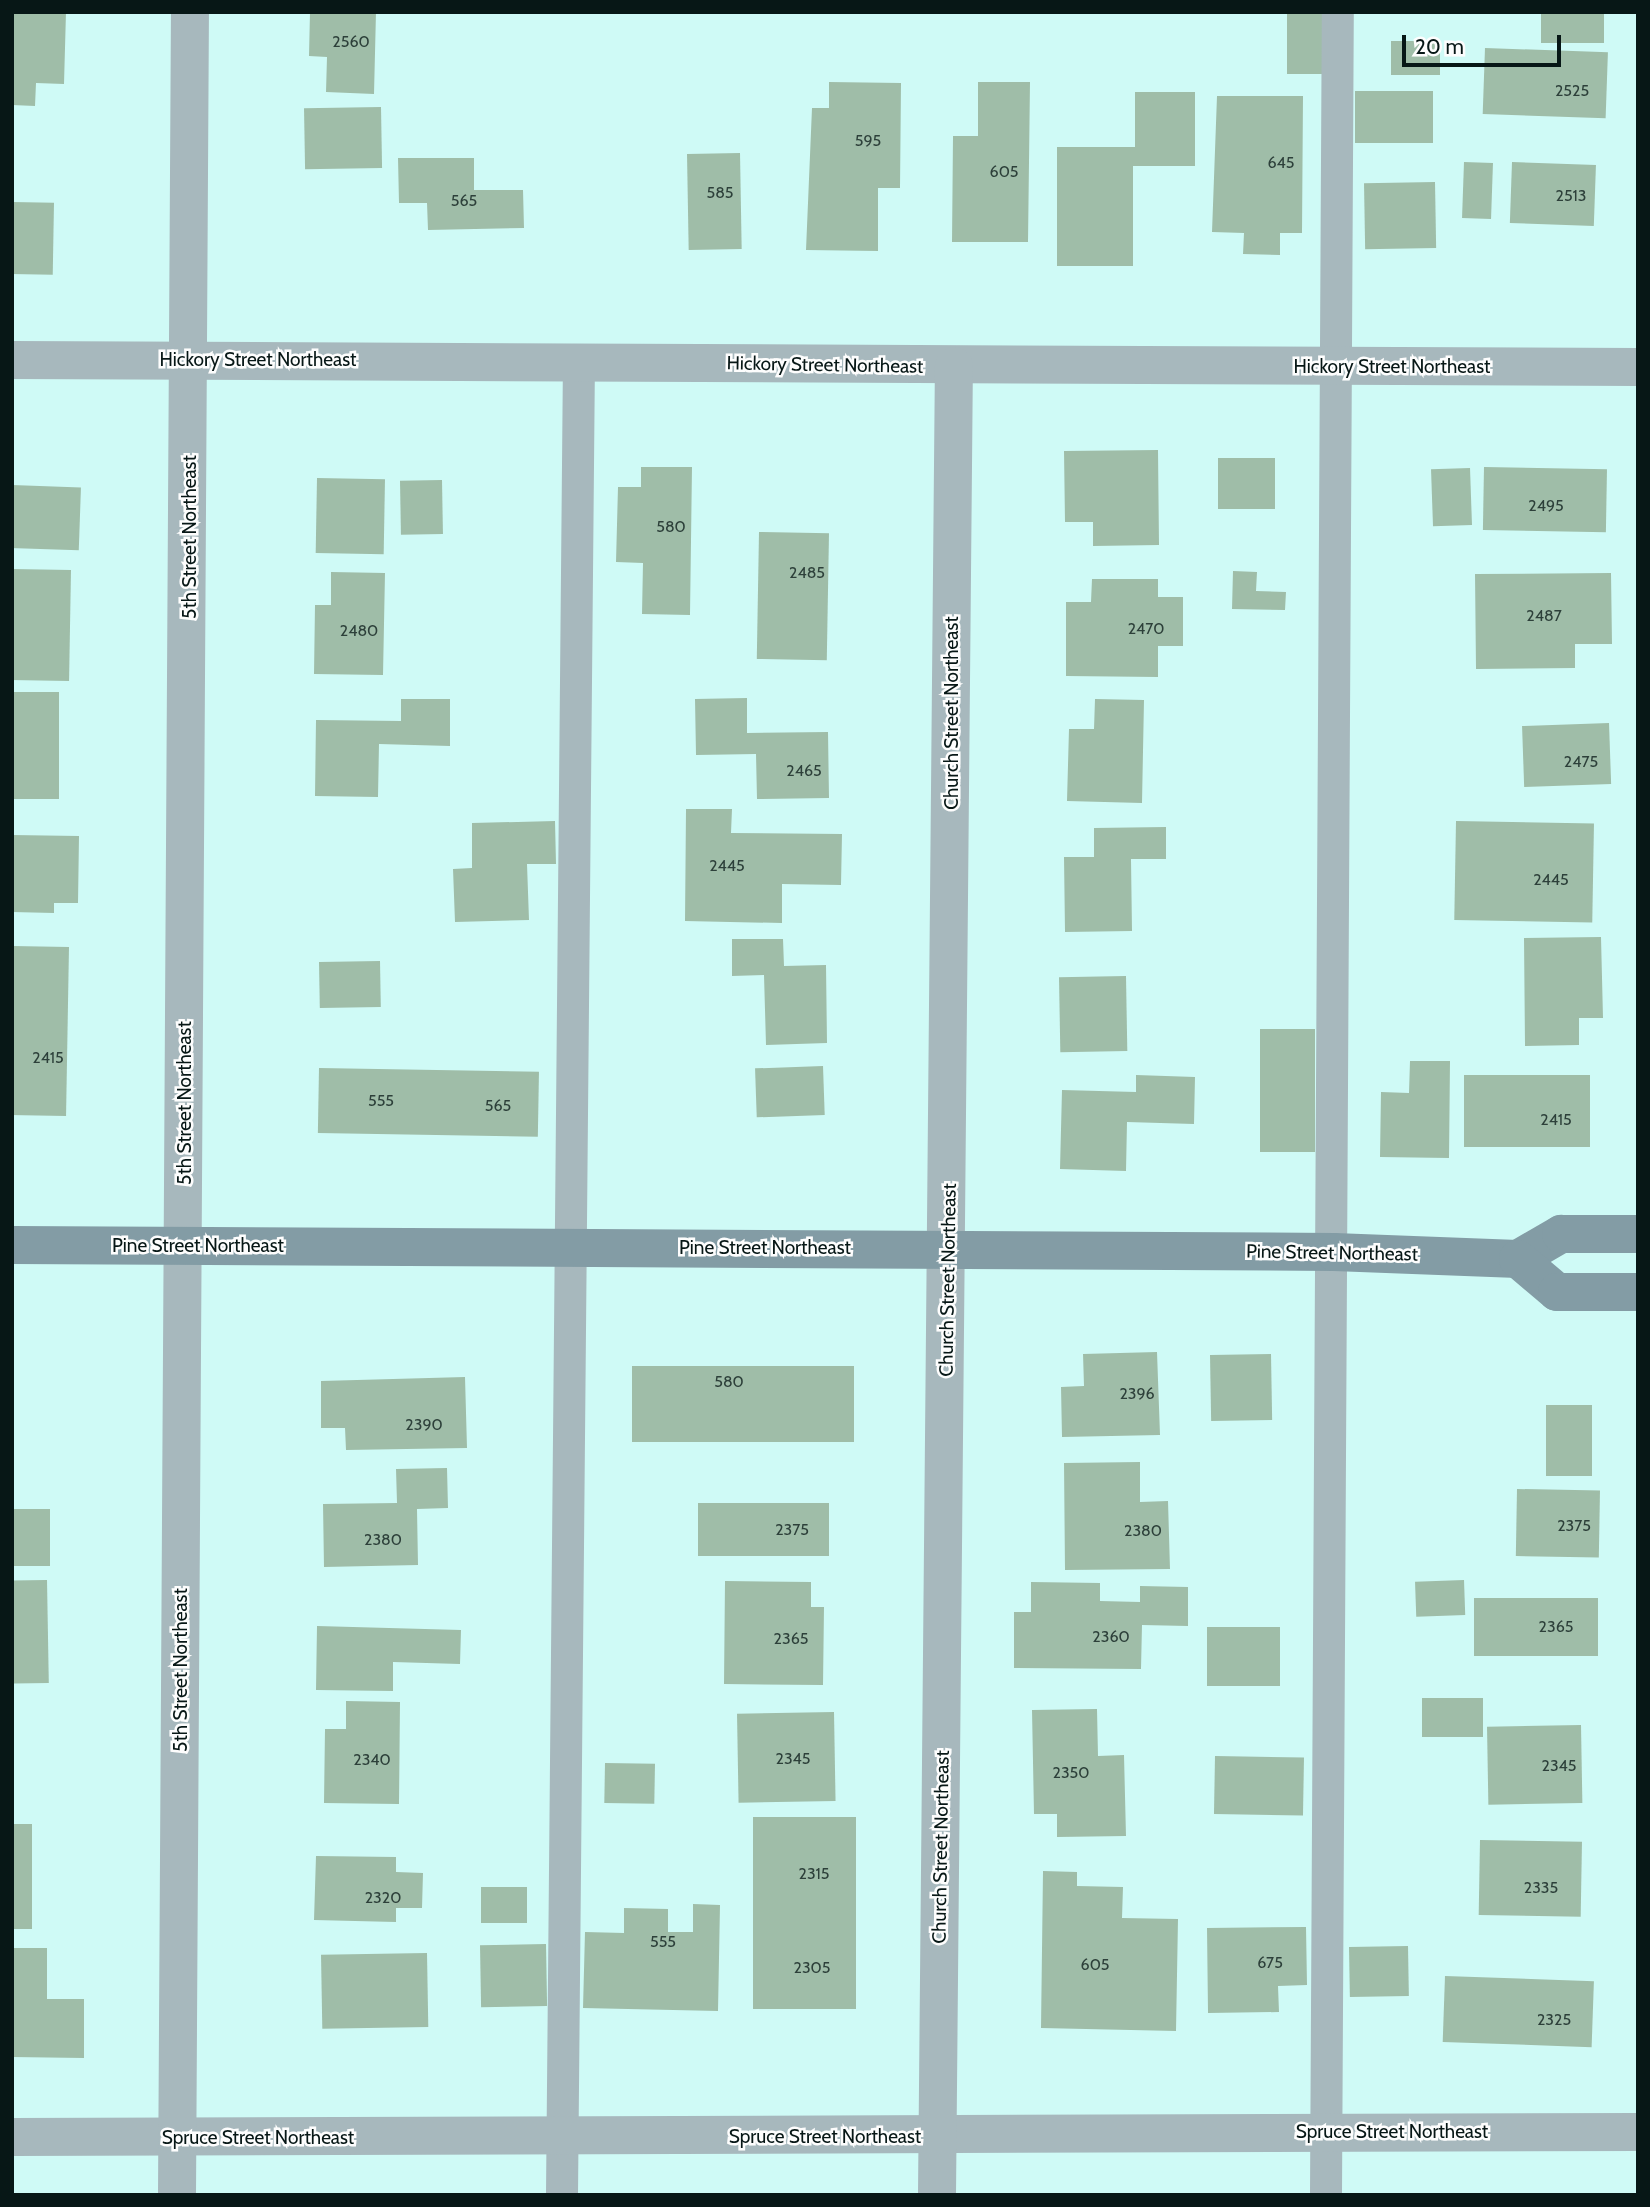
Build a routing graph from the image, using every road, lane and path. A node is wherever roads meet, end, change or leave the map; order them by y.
1 (190, 12) edge
2 (1339, 12) edge
3 (12, 360) edge
4 (192, 360) junction
5 (579, 362) junction
6 (954, 366) junction
7 (1336, 367) junction
8 (1638, 368) edge
9 (1638, 1234) edge
10 (12, 1245) edge
11 (184, 1246) junction
12 (570, 1247) junction
13 (948, 1249) junction
14 (1334, 1252) junction
15 (1518, 1259) junction
16 (1638, 1292) edge
17 (1326, 2132) junction
18 (1638, 2132) edge
19 (12, 2137) edge
20 (937, 2137) junction
21 (562, 2138) junction
22 (178, 2139) junction
23 (177, 2195) edge
24 (562, 2195) edge
25 (937, 2195) edge
26 (1326, 2195) edge

1 - 4 street, 5th Street Northeast
2 - 7 lane
3 - 4 street, Hickory Street Northeast
4 - 5 street, Hickory Street Northeast
4 - 11 street, 5th Street Northeast
5 - 6 street, Hickory Street Northeast
5 - 12 lane
6 - 7 street, Hickory Street Northeast
6 - 13 street, Church Street Northeast
7 - 8 street, Hickory Street Northeast
7 - 14 lane
9 - 15 main road
10 - 11 main road, Pine Street Northeast
11 - 12 main road, Pine Street Northeast
11 - 22 street, 5th Street Northeast
12 - 13 main road, Pine Street Northeast
12 - 21 lane
13 - 14 main road, Pine Street Northeast
13 - 20 street, Church Street Northeast
14 - 15 main road, Pine Street Northeast
14 - 17 lane
15 - 16 main road
17 - 18 street, Spruce Street Northeast
17 - 20 street, Spruce Street Northeast
17 - 26 lane
19 - 22 street, Spruce Street Northeast
20 - 21 street, Spruce Street Northeast
20 - 25 street, Church Street Northeast
21 - 22 street, Spruce Street Northeast
21 - 24 lane
22 - 23 street, 5th Street Northeast

